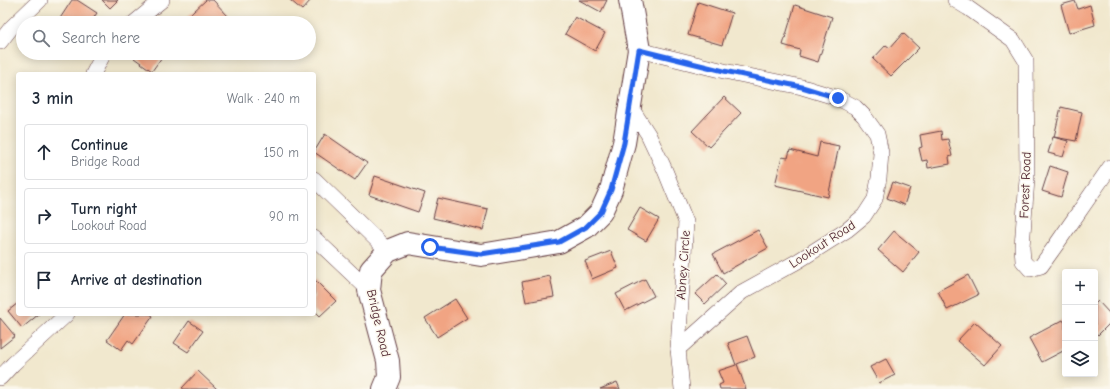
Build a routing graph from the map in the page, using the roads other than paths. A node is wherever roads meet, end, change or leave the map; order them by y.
1 (40, 0) edge
2 (162, 0) edge
3 (630, 0) edge
4 (955, 0) edge
5 (23, 16) edge
6 (143, 16) edge
7 (16, 23) edge
8 (0, 42) edge
9 (639, 50) junction
10 (100, 60) edge
11 (94, 72) edge
12 (630, 106) junction
13 (1110, 167) edge
14 (316, 181) edge
15 (316, 240) edge
16 (388, 251) junction
17 (369, 290) junction
18 (65, 316) edge
19 (678, 349) junction
20 (0, 378) edge
21 (384, 389) edge
22 (682, 389) edge

1 - 5 street
2 - 6 street
3 - 9 street, Bridge Road
4 - 13 street, Forest Road
7 - 8 street
9 - 12 street, Bridge Road
9 - 19 street, Lookout Road
10 - 11 street
12 - 16 street, Bridge Road
12 - 19 street, Abney Circle
14 - 16 street
15 - 17 street
16 - 17 street, Bridge Road
17 - 21 street, Bridge Road
18 - 20 street
19 - 22 street, Abney Circle

